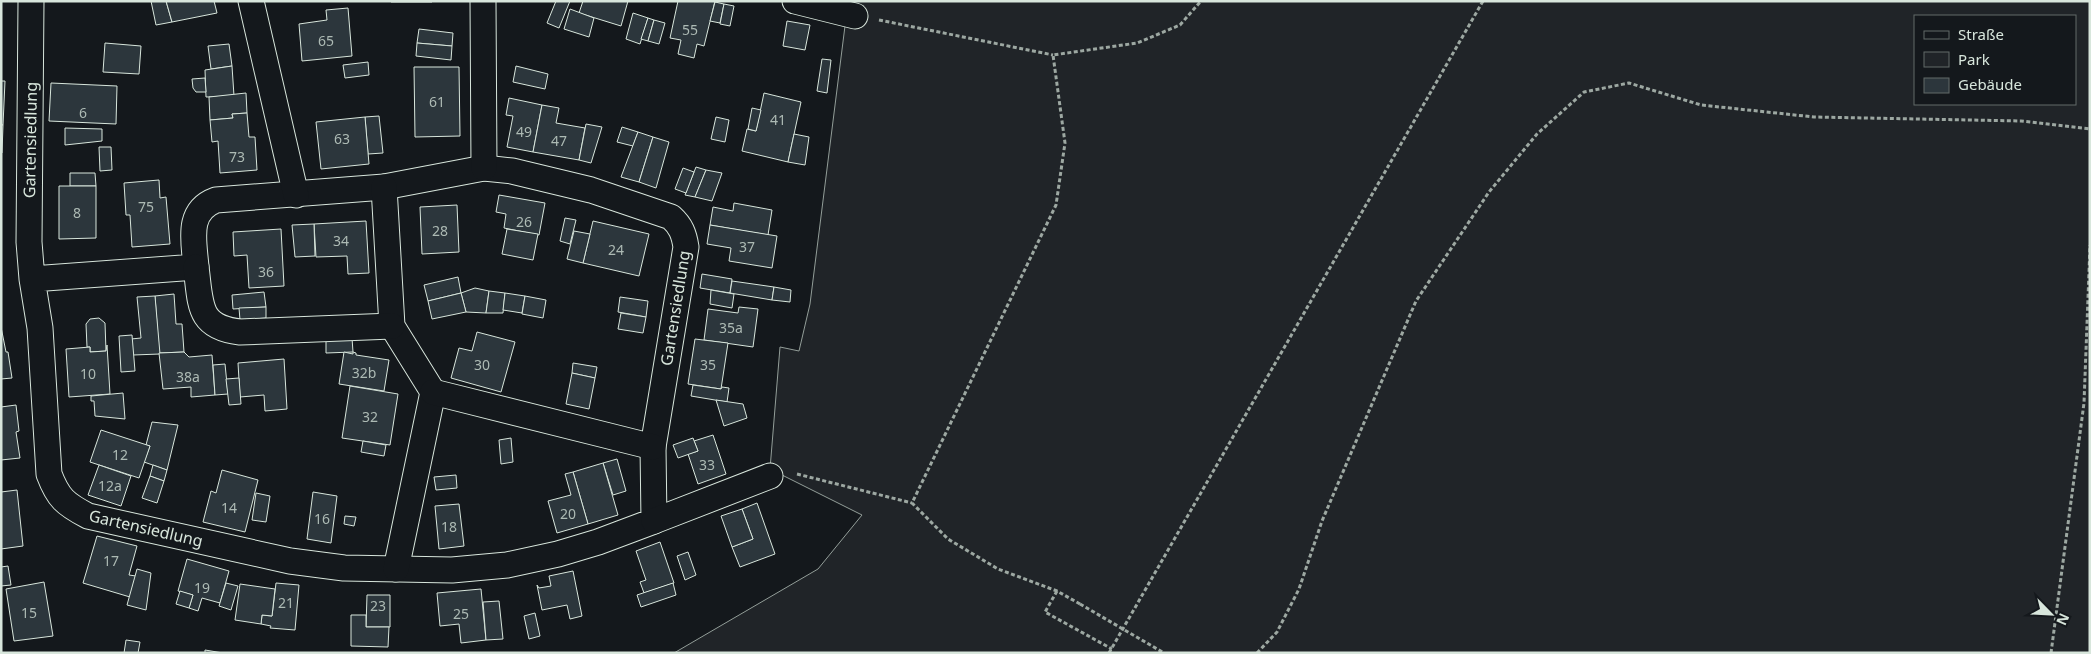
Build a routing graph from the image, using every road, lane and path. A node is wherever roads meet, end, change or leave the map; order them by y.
1 (32, 1) edge
2 (251, 1) edge
3 (483, 1) edge
4 (795, 1) edge
5 (1202, 1) edge
6 (1483, 1) edge
7 (855, 16) joint
8 (1053, 55) junction
9 (2090, 129) edge
10 (484, 168) junction
11 (384, 187) junction
12 (296, 195) junction
13 (2090, 246) edge
14 (196, 267) junction
15 (32, 279) junction
16 (392, 326) junction
17 (433, 392) junction
18 (654, 447) junction
19 (770, 476) joint
20 (912, 503) junction
21 (654, 521) junction
22 (396, 569) junction
23 (1057, 591) junction
24 (1112, 649) junction
25 (1109, 653) edge
26 (1164, 653) edge
27 (1257, 653) edge
28 (2050, 653) edge

1 - 15 street, Gartensiedlung
2 - 12 street
3 - 10 street
4 - 7 street
5 - 8 path
6 - 24 path
7 - 8 path
8 - 20 path
9 - 27 path
10 - 11 street, Gartensiedlung
10 - 18 street, Gartensiedlung
11 - 12 street, Gartensiedlung
11 - 16 street
12 - 14 street, Gartensiedlung
13 - 28 path
14 - 15 street
14 - 16 street, Gartensiedlung
15 - 22 street, Gartensiedlung
16 - 17 street
17 - 18 street
17 - 22 street
18 - 21 street, Gartensiedlung
19 - 20 path
19 - 21 street, Gartensiedlung
20 - 23 path
21 - 22 street, Gartensiedlung
23 - 24 path
23 - 26 path, bridge
24 - 25 path

